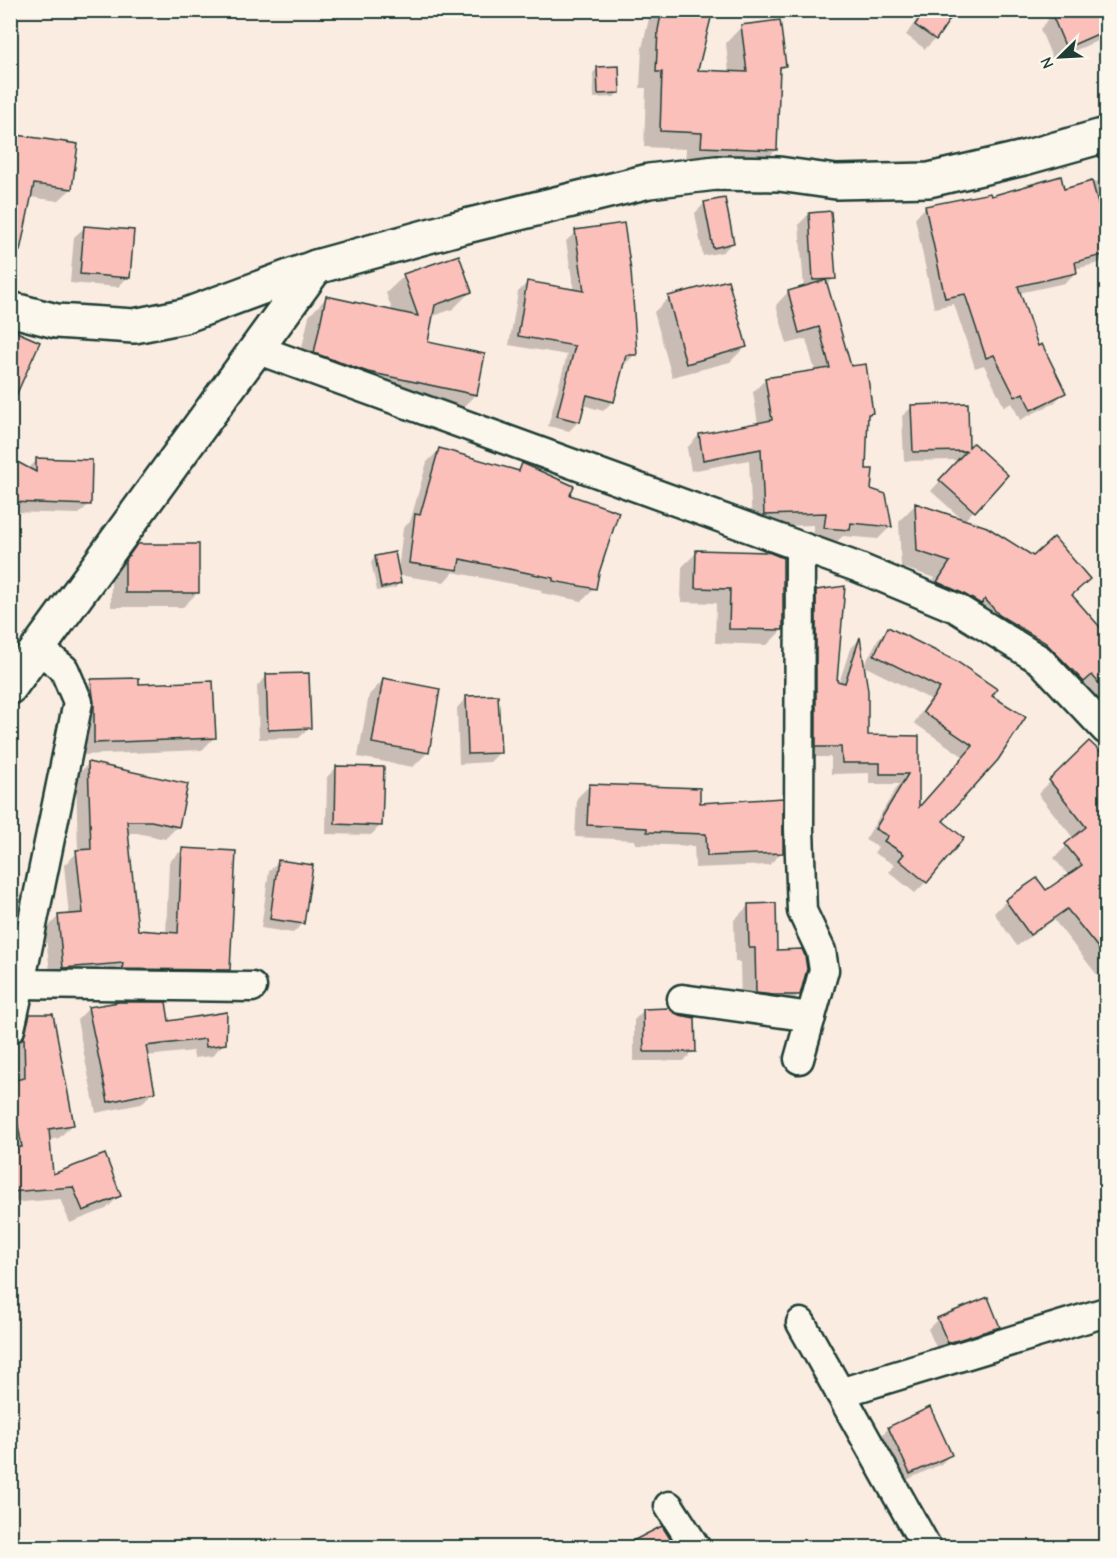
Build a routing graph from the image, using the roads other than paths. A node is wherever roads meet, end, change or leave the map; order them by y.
1 (1107, 135) edge
2 (316, 267) junction
3 (10, 309) edge
4 (256, 349) junction
5 (800, 547) junction
6 (39, 649) junction
7 (10, 687) edge
8 (1107, 730) edge
9 (20, 984) junction
10 (252, 987) dead end
11 (682, 999) dead end
12 (811, 1017) junction
13 (10, 1029) edge
14 (799, 1059) dead end
15 (1107, 1312) edge
16 (801, 1323) dead end
17 (840, 1393) junction
18 (669, 1506) dead end
19 (696, 1548) edge
20 (927, 1548) edge

1 - 2 main road
2 - 3 main road
2 - 4 main road
4 - 5 street
4 - 6 main road
5 - 8 street
5 - 12 street
6 - 7 main road
6 - 9 street
9 - 10 street
9 - 13 street
11 - 12 street
12 - 14 street
15 - 17 street
16 - 17 street
17 - 20 street
18 - 19 street

